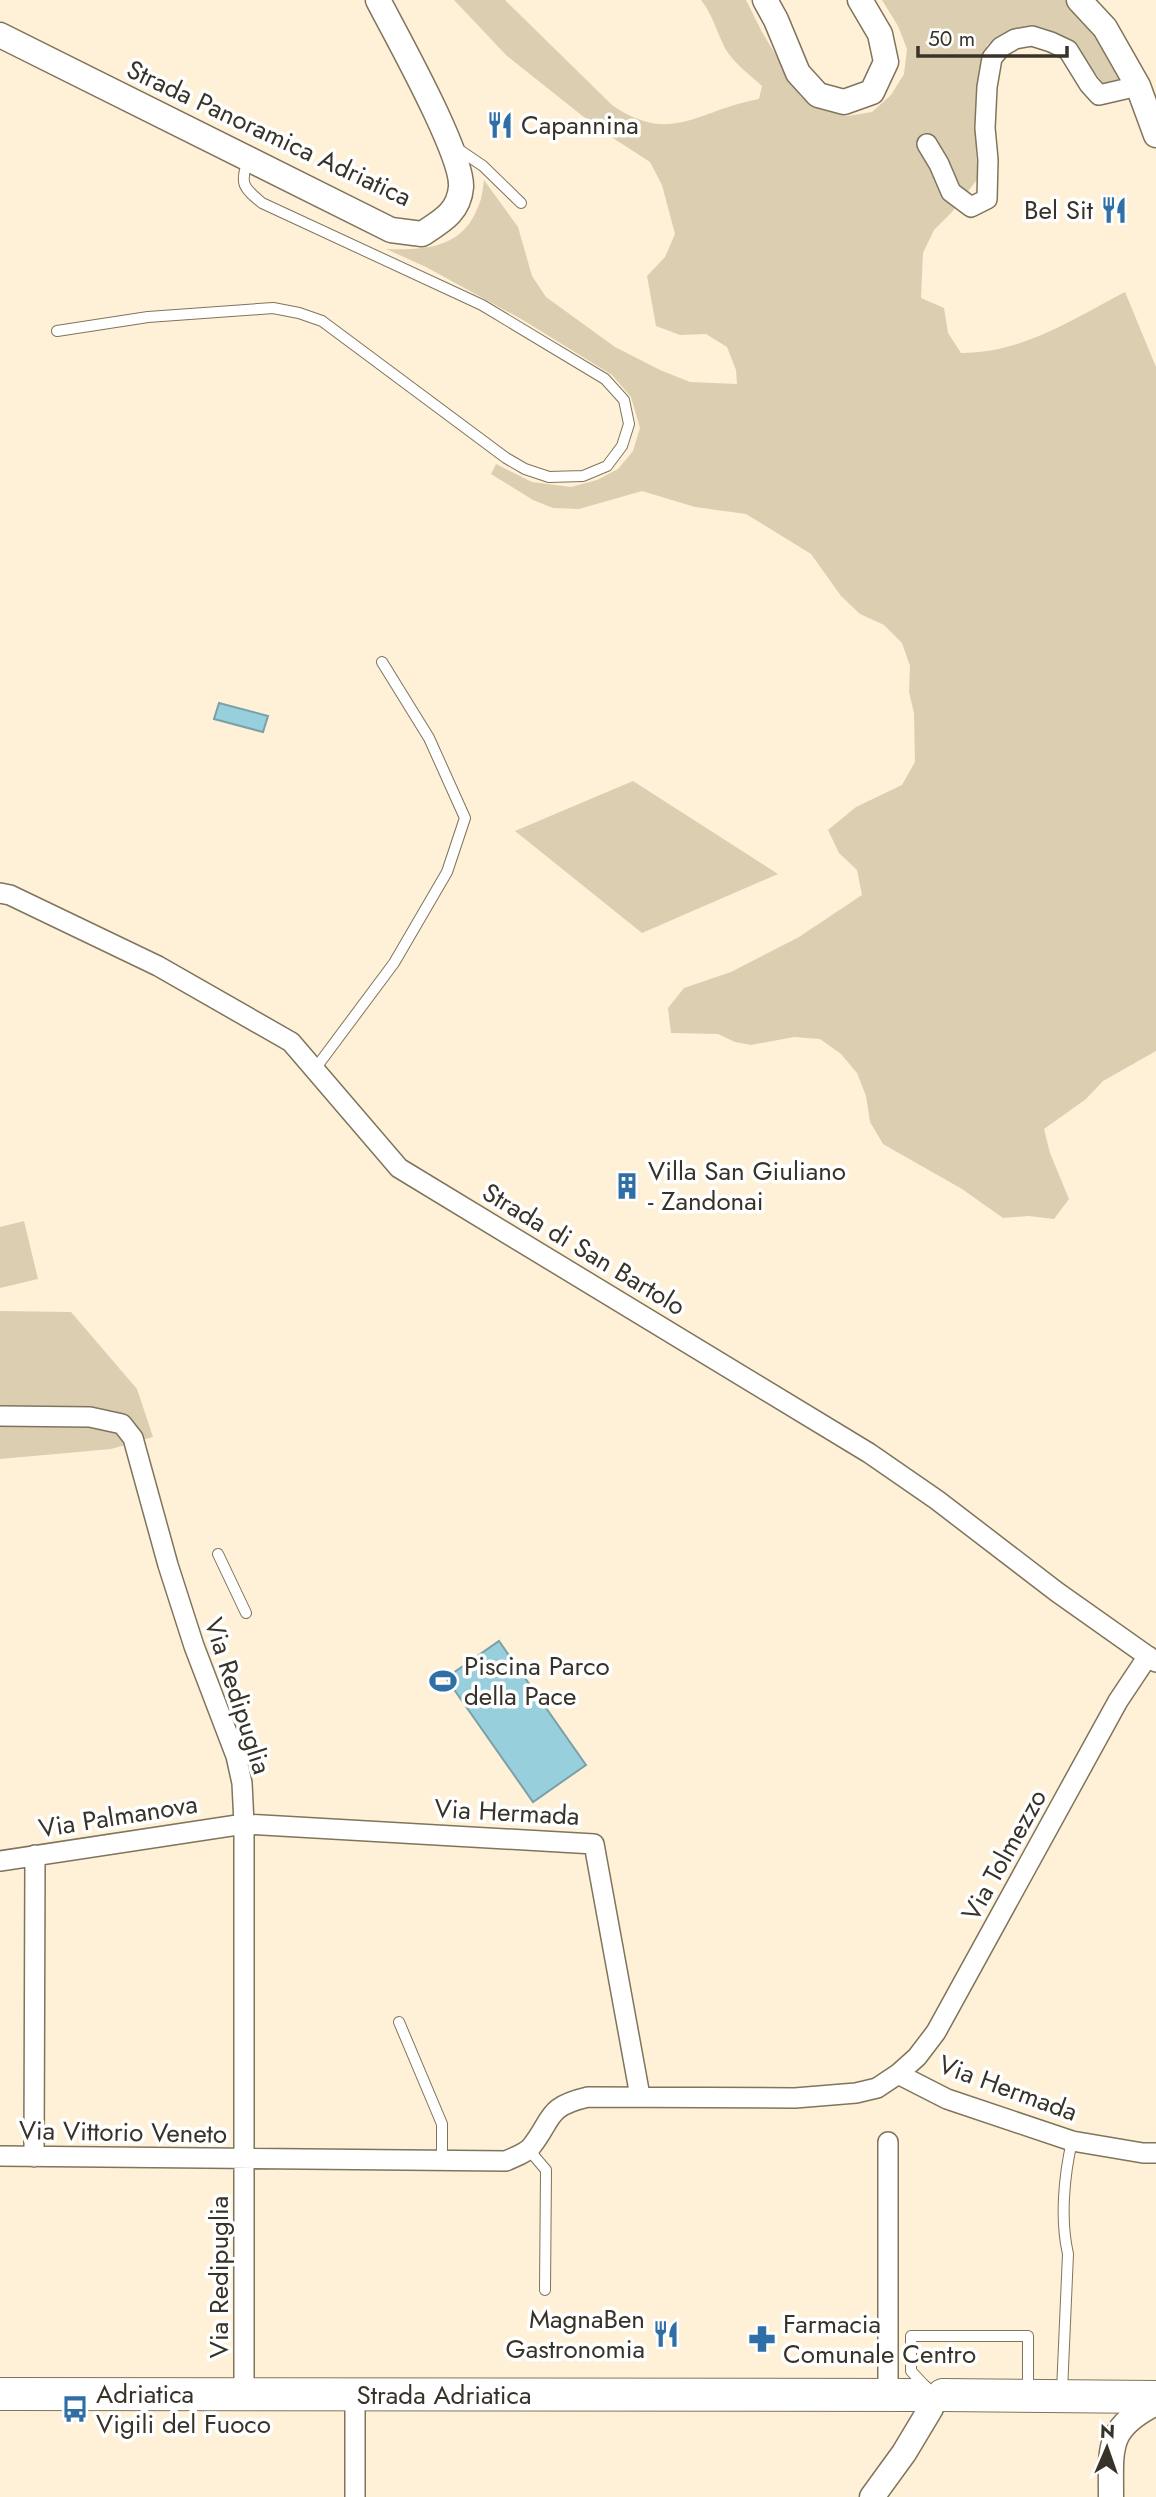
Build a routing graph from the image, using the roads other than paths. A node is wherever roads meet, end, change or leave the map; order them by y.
1 (378, 0) edge
2 (765, 0) edge
3 (860, 0) edge
4 (1089, 4) edge
5 (0, 35) edge
6 (1138, 86) junction
7 (1156, 135) edge
8 (449, 143) junction
9 (927, 144) dead end
10 (248, 161) junction
11 (521, 203) dead end
12 (57, 331) dead end
13 (382, 662) dead end
14 (0, 893) edge
15 (315, 1069) junction
16 (0, 1416) edge
17 (218, 1554) dead end
18 (246, 1613) dead end
19 (1152, 1659) edge
20 (244, 1824) junction
21 (35, 1855) junction
22 (0, 1861) edge
23 (399, 2022) dead end
24 (898, 2074) junction
25 (640, 2096) junction
26 (1072, 2141) junction
27 (888, 2142) dead end
28 (529, 2150) junction
29 (1156, 2154) edge
30 (0, 2156) edge
31 (34, 2157) junction
32 (246, 2160) junction
33 (442, 2161) junction
34 (545, 2290) dead end
35 (0, 2394) edge
36 (244, 2394) junction
37 (355, 2395) junction
38 (921, 2396) junction
39 (1028, 2396) junction
40 (1062, 2396) junction
41 (1156, 2397) edge
42 (1156, 2403) edge
43 (355, 2497) edge
44 (872, 2497) edge
45 (1111, 2497) edge

1 - 8 street, Strada Panoramica Adriatica
2 - 3 street
4 - 6 street
5 - 10 street, Strada Panoramica Adriatica
6 - 7 street
6 - 9 street
8 - 10 street, Strada Panoramica Adriatica
8 - 11 lane
10 - 12 lane
13 - 15 lane
14 - 15 street, Strada di San Bartolo
15 - 19 street, Strada di San Bartolo
16 - 20 street, Via Redipuglia
17 - 18 lane
19 - 24 street, Via Tolmezzo
20 - 21 street, Via Palmanova
20 - 25 street, Via Hermada
20 - 32 street, Via Redipuglia
21 - 22 street, Via Palmanova
21 - 31 street
23 - 33 lane
24 - 25 street, Via Hermada
24 - 26 street, Via Hermada
25 - 28 street, Via Hermada
26 - 29 street, Via Hermada
26 - 40 lane
27 - 38 street
28 - 33 street, Via Redipuglia
28 - 34 lane
30 - 31 street, Via Vittorio Veneto
31 - 32 street, Via Vittorio Veneto
32 - 33 street, Via Redipuglia
32 - 36 street, Via Redipuglia
35 - 36 main road, Strada Adriatica
36 - 37 main road, Strada Adriatica
37 - 38 main road, Strada Adriatica
37 - 43 street
38 - 39 main road, Strada Adriatica
38 - 39 lane
38 - 44 street
39 - 40 main road, Strada Adriatica
40 - 41 main road, Strada Adriatica
42 - 45 street

